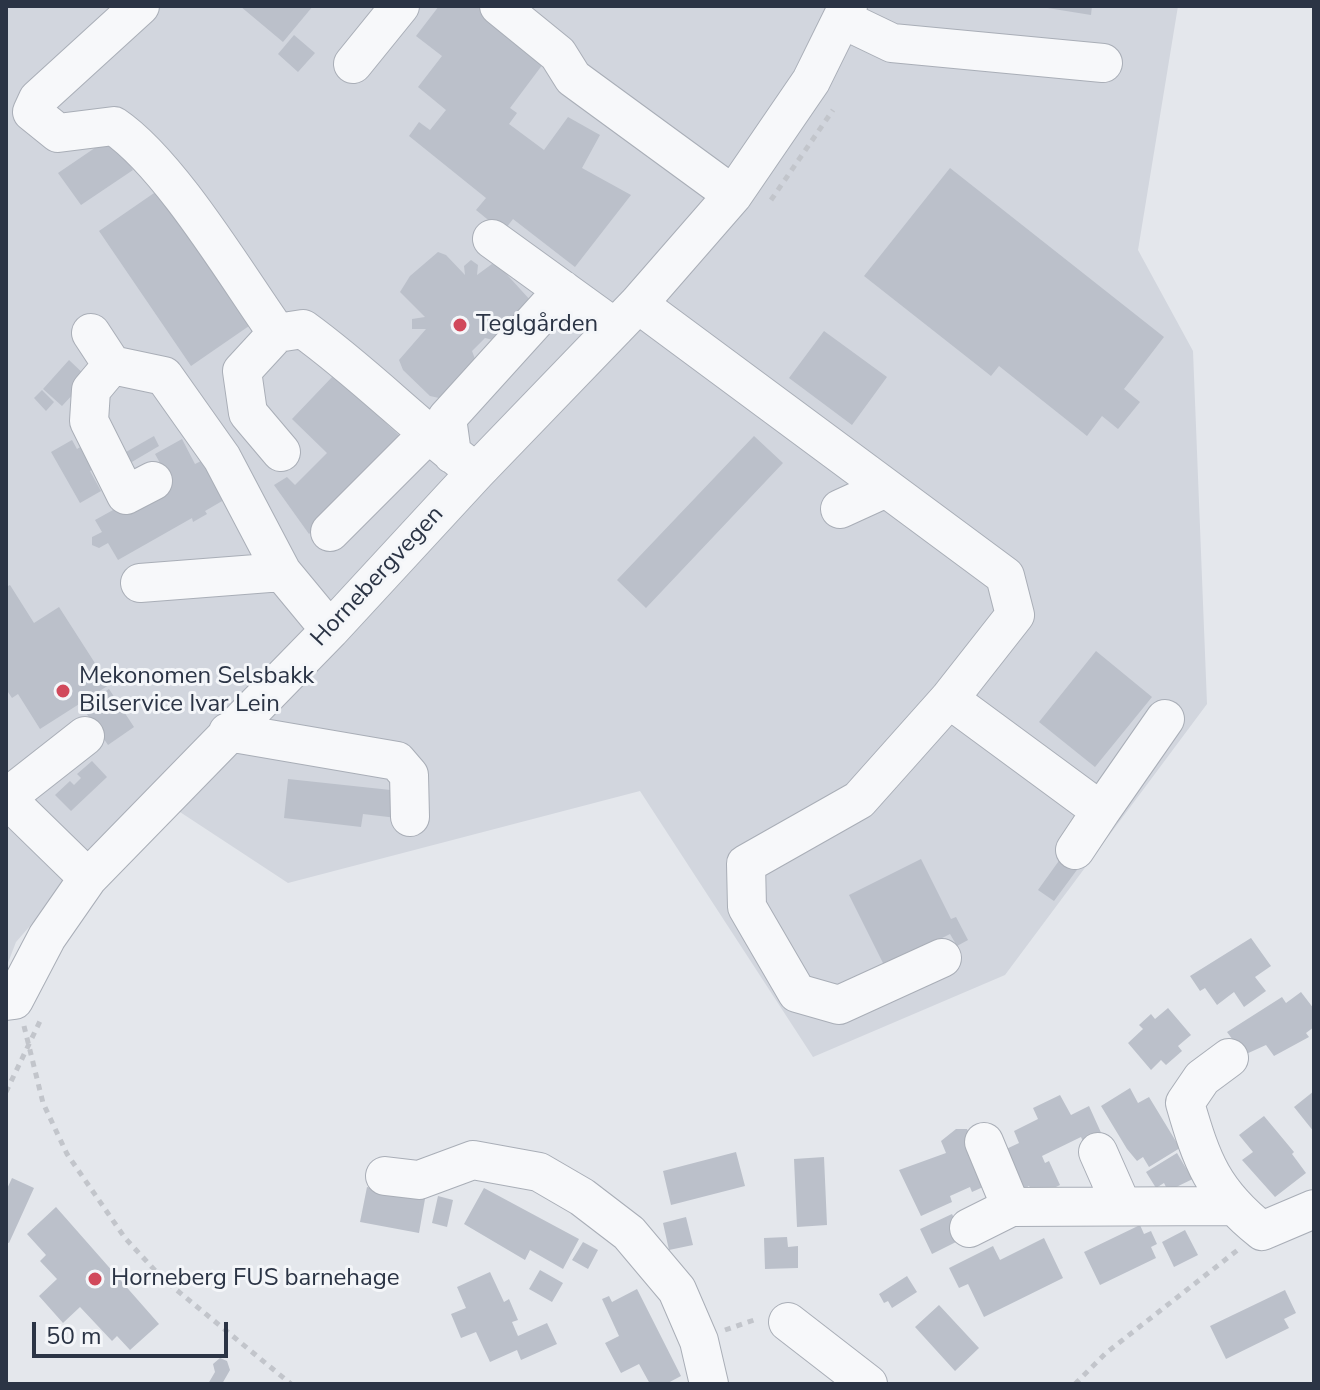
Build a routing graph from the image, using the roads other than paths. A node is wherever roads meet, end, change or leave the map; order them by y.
1 (140, 6) edge
2 (400, 6) edge
3 (499, 6) edge
4 (845, 12) edge
5 (1103, 63) dead end
6 (353, 64) dead end
7 (733, 195) junction
8 (492, 239) dead end
9 (563, 290) junction
10 (627, 316) junction
11 (91, 333) dead end
12 (277, 333) junction
13 (112, 365) junction
14 (281, 452) dead end
15 (451, 454) junction
16 (153, 481) dead end
17 (886, 488) junction
18 (840, 509) dead end
19 (330, 532) dead end
20 (282, 572) junction
21 (140, 583) dead end
22 (330, 630) junction
23 (949, 699) junction
24 (1165, 719) dead end
25 (228, 732) junction
26 (85, 736) dead end
27 (6, 799) edge
28 (1101, 811) junction
29 (410, 817) dead end
30 (1075, 850) dead end
31 (88, 878) junction
32 (942, 958) dead end
33 (10, 1001) edge
34 (1229, 1058) dead end
35 (984, 1142) dead end
36 (1098, 1152) dead end
37 (385, 1176) dead end
38 (1121, 1204) junction
39 (1231, 1206) junction
40 (1011, 1207) junction
41 (1314, 1209) edge
42 (969, 1228) dead end
43 (788, 1322) road end
44 (709, 1384) edge
45 (868, 1384) edge

1 - 12 street
2 - 6 street
3 - 7 street
4 - 5 street
4 - 7 street, Hornebergvegen
7 - 10 street, Hornebergvegen
8 - 9 street
9 - 10 street
9 - 15 street
10 - 15 street, Hornebergvegen
10 - 17 street
11 - 13 street
12 - 14 street
12 - 15 street
13 - 16 street
13 - 20 street
15 - 19 street
15 - 22 street, Hornebergvegen
17 - 18 street
17 - 23 street
20 - 21 street
20 - 22 street
22 - 25 street, Hornebergvegen
23 - 28 street
23 - 32 street
24 - 28 street
25 - 29 street
25 - 31 street, Hornebergvegen
26 - 27 street
27 - 31 street
28 - 30 street
31 - 33 street, Hornebergvegen
34 - 39 street
35 - 40 street
36 - 38 street
37 - 44 street
38 - 39 street
38 - 40 street
39 - 41 street
40 - 42 street
43 - 45 street

